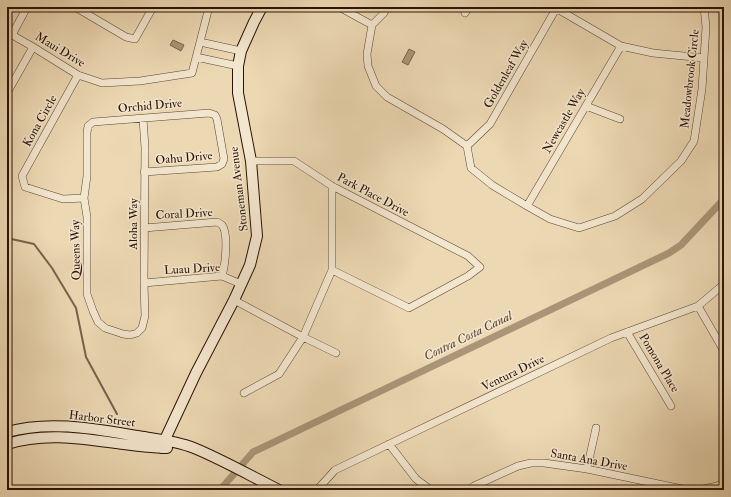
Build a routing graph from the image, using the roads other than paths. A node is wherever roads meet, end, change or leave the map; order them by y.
1 (27, 7) edge
2 (75, 7) edge
3 (153, 7) edge
4 (209, 7) edge
5 (262, 7) edge
6 (339, 7) edge
7 (386, 7) edge
8 (556, 7) edge
9 (704, 7) edge
10 (372, 25) junction
11 (9, 34) edge
12 (200, 42) junction
13 (621, 46) junction
14 (34, 47) junction
15 (241, 51) junction
16 (196, 57) junction
17 (704, 58) junction
18 (238, 66) junction
19 (78, 75) junction
20 (7, 93) edge
21 (586, 106) junction
22 (214, 114) joint
23 (143, 119) junction
24 (620, 119) dead end
25 (88, 126) joint
26 (467, 146) junction
27 (251, 161) junction
28 (144, 172) junction
29 (332, 186) junction
30 (84, 198) junction
31 (527, 206) junction
32 (144, 228) junction
33 (332, 270) junction
34 (222, 276) junction
35 (144, 283) junction
36 (241, 284) junction
37 (724, 284) edge
38 (234, 300) junction
39 (698, 306) junction
40 (142, 328) joint
41 (627, 332) junction
42 (303, 337) junction
43 (724, 351) edge
44 (336, 353) dead end
45 (244, 393) dead end
46 (671, 406) dead end
47 (596, 428) dead end
48 (7, 432) edge
49 (7, 444) edge
50 (163, 444) junction
51 (389, 444) junction
52 (587, 469) junction
53 (724, 482) edge
54 (279, 490) edge
55 (317, 490) edge
56 (431, 490) edge
57 (468, 490) edge
58 (687, 490) edge
59 (699, 490) edge

1 - 11 street
2 - 3 street
4 - 12 street
5 - 15 street, Stoneman Avenue
6 - 10 street
7 - 10 street
8 - 13 street
8 - 26 street, Goldenleaf Way
9 - 17 street, Meadowbrook Circle
10 - 26 street
11 - 14 street, Maui Drive
12 - 15 street
12 - 16 street
13 - 17 street
13 - 21 street, Newcastle Way
14 - 19 street, Maui Drive
14 - 20 street
15 - 18 street, Stoneman Avenue
16 - 18 street
16 - 19 street, Maui Drive
17 - 31 street, Meadowbrook Circle
18 - 27 street, Stoneman Avenue
19 - 30 street, Kona Circle
21 - 24 street
21 - 31 street, Newcastle Way
22 - 23 street, Orchid Drive
22 - 28 street, Oahu Drive
23 - 25 street, Orchid Drive
23 - 28 street, Aloha Way
25 - 30 street, Queens Way
26 - 31 street, Meadowbrook Circle
27 - 29 street, Park Place Drive
27 - 36 street, Stoneman Avenue
28 - 32 street, Aloha Way
29 - 33 street
29 - 33 street, Park Place Drive
30 - 40 street, Queens Way
32 - 34 street, Coral Drive
32 - 35 street, Aloha Way
33 - 42 street
34 - 35 street, Luau Drive
34 - 36 street, Luau Drive
35 - 40 street, Aloha Way
36 - 38 street, Stoneman Avenue
37 - 39 street, Ventura Drive
38 - 42 street
38 - 50 street, Stoneman Avenue
39 - 41 street, Ventura Drive
39 - 43 street
41 - 46 street, Pomona Place
41 - 51 street, Ventura Drive
42 - 44 street
42 - 45 street
47 - 52 street
48 - 50 street, Harbor Street
49 - 50 street, Harbor Street
50 - 54 street, Harbor Street
51 - 55 street, Ventura Drive
51 - 56 street
52 - 57 street, Santa Ana Drive
52 - 58 street, Santa Ana Drive
53 - 59 street

